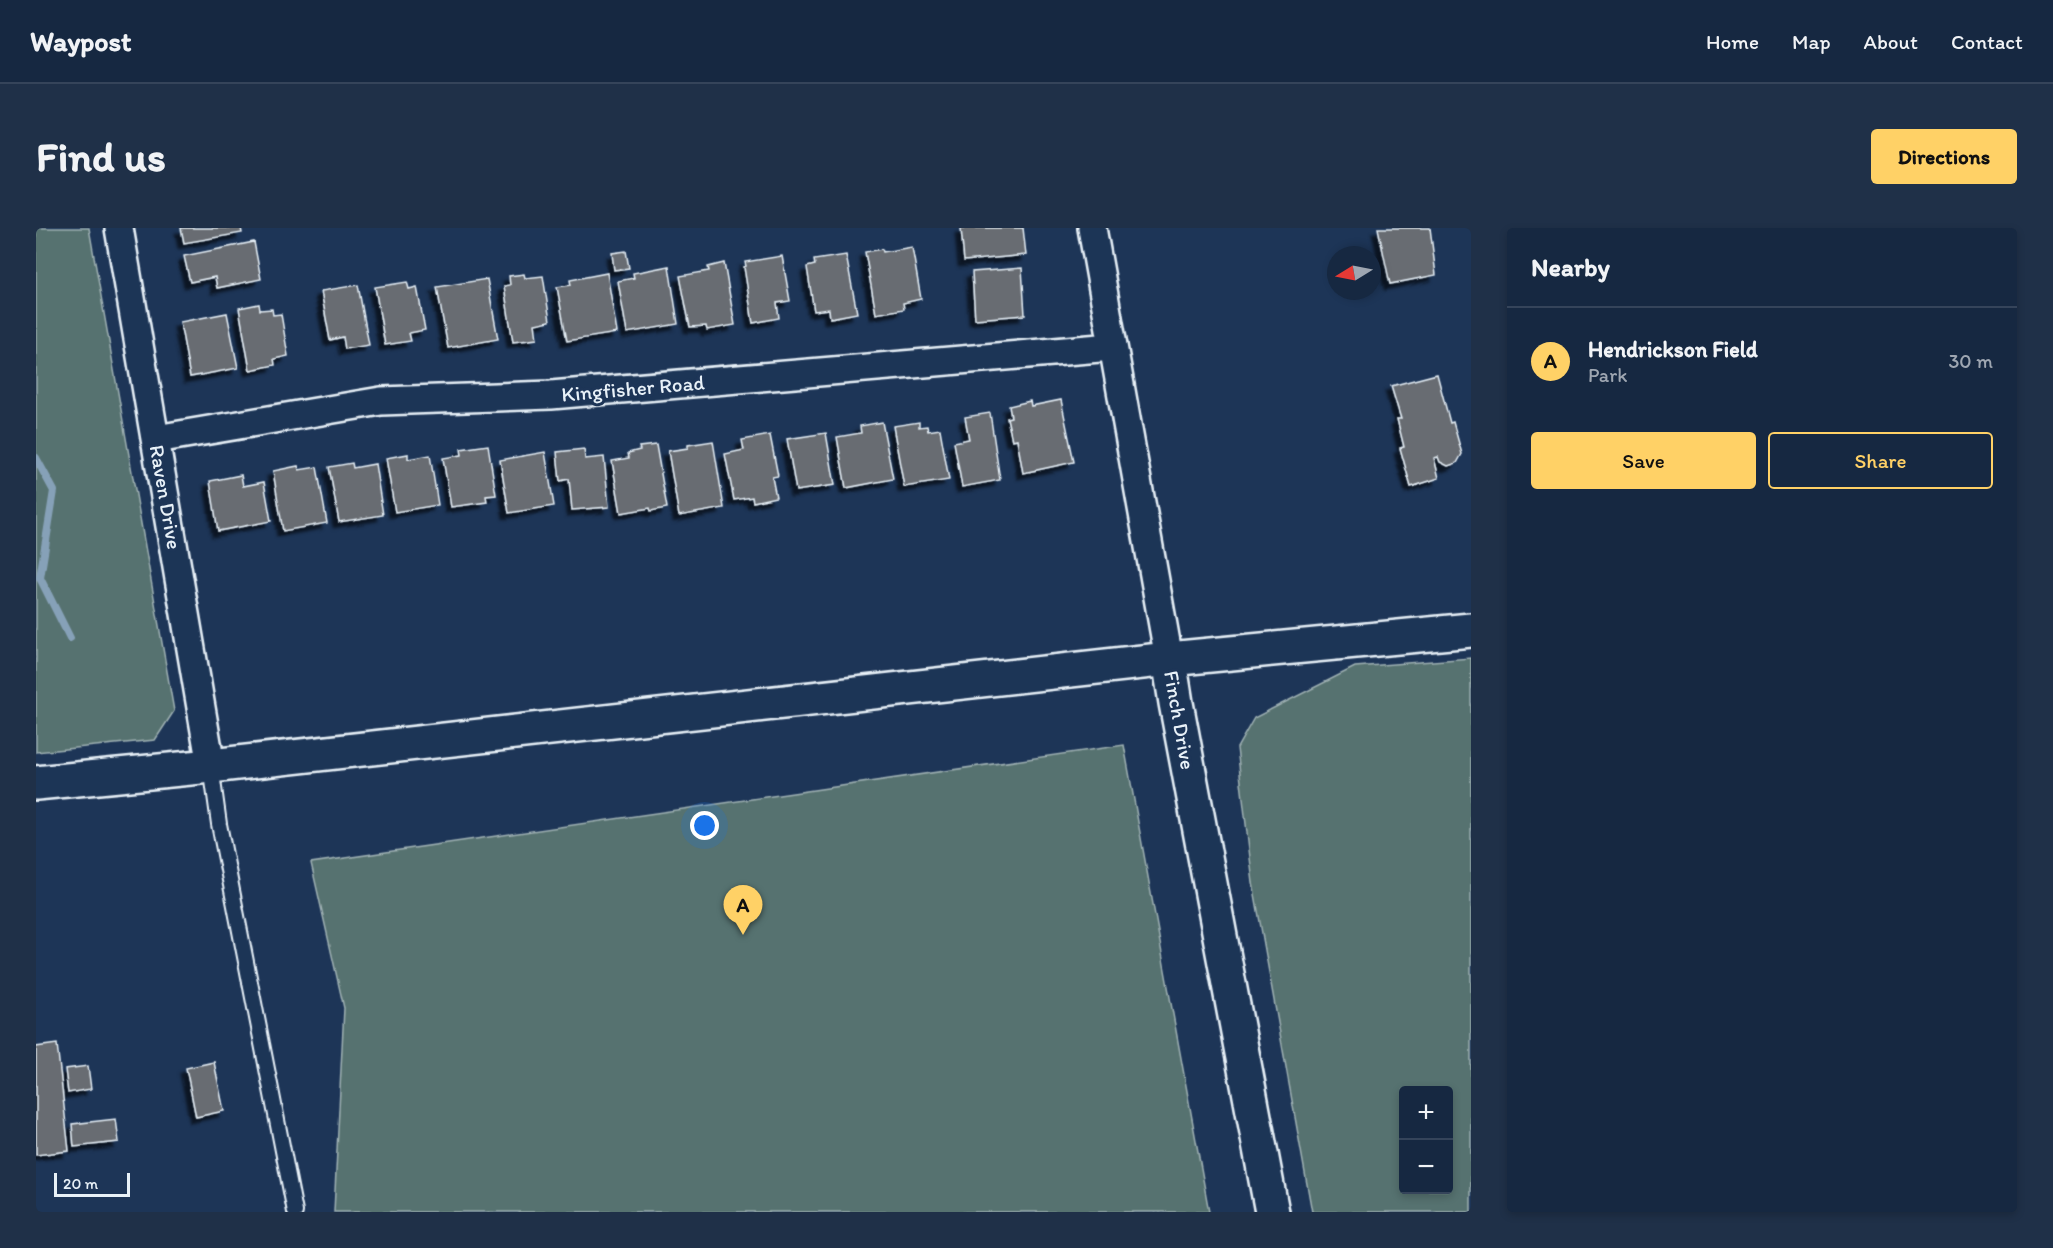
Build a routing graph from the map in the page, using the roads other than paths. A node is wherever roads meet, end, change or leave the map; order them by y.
1 (119, 228) edge
2 (1092, 228) edge
3 (1112, 347) junction
4 (156, 439) junction
5 (1471, 630) edge
6 (1169, 659) junction
7 (211, 766) junction
8 (36, 783) edge
9 (295, 1212) edge
10 (1272, 1212) edge

1 - 4 street, Raven Drive
2 - 3 street, Finch Drive
3 - 4 street, Kingfisher Road
3 - 6 street, Finch Drive
4 - 7 street, Raven Drive
5 - 6 street
6 - 7 street
6 - 10 street, Finch Drive
7 - 8 street
7 - 9 lane

